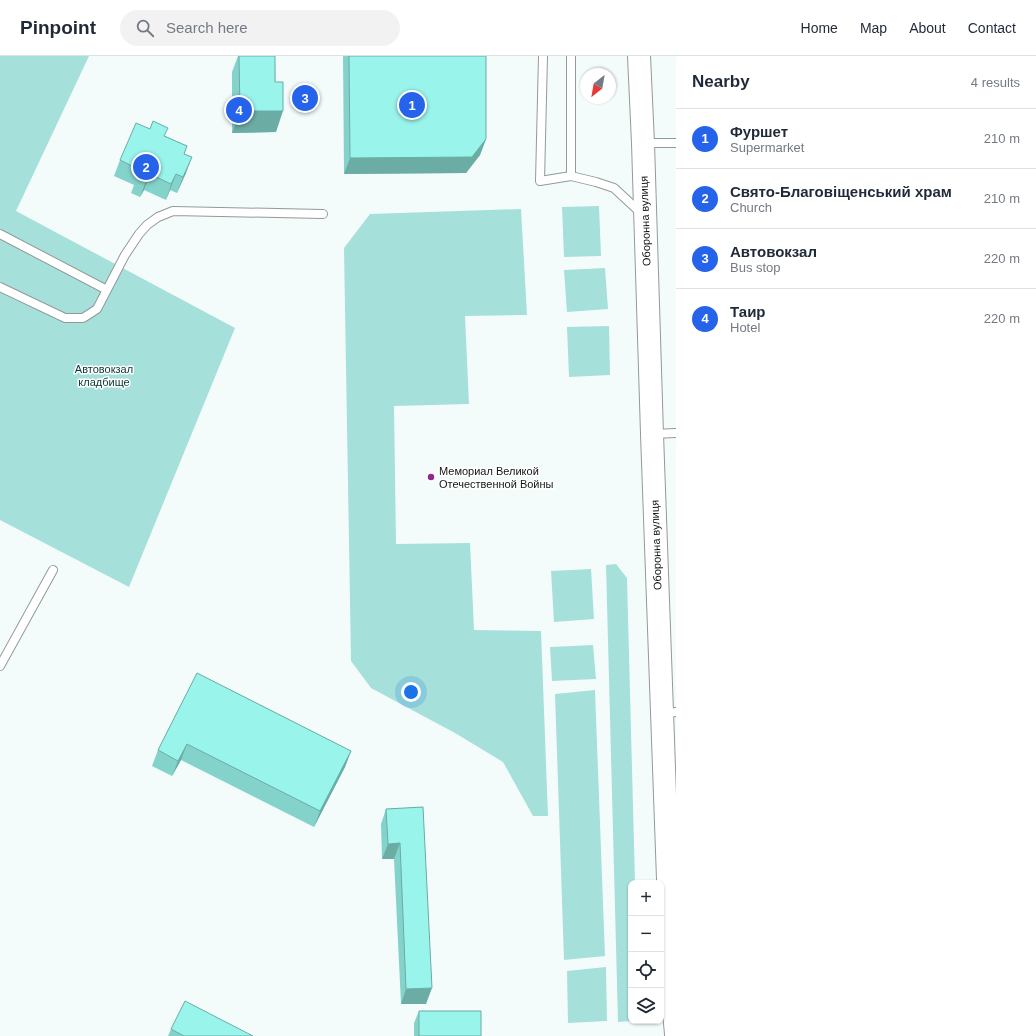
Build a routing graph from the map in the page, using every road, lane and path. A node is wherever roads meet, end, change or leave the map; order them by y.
1 (542, 56) edge
2 (571, 56) edge
3 (639, 56) edge
4 (643, 143) junction
5 (676, 143) edge
6 (570, 176) junction
7 (323, 214) dead end
8 (645, 216) junction
9 (0, 234) edge
10 (0, 287) edge
11 (107, 290) junction
12 (676, 433) edge
13 (652, 434) junction
14 (53, 570) dead end
15 (0, 666) edge
16 (669, 713) edge
17 (676, 1034) edge

1 - 6 lane
2 - 6 lane
3 - 4 main road, Оборонна вулиця
4 - 5 lane
4 - 8 main road, Оборонна вулиця
6 - 8 lane
7 - 11 lane
8 - 13 main road, Оборонна вулиця
9 - 11 lane
10 - 11 lane
12 - 13 lane
13 - 16 main road, Оборонна вулиця
14 - 15 lane
16 - 17 main road, Оборонна вулиця

